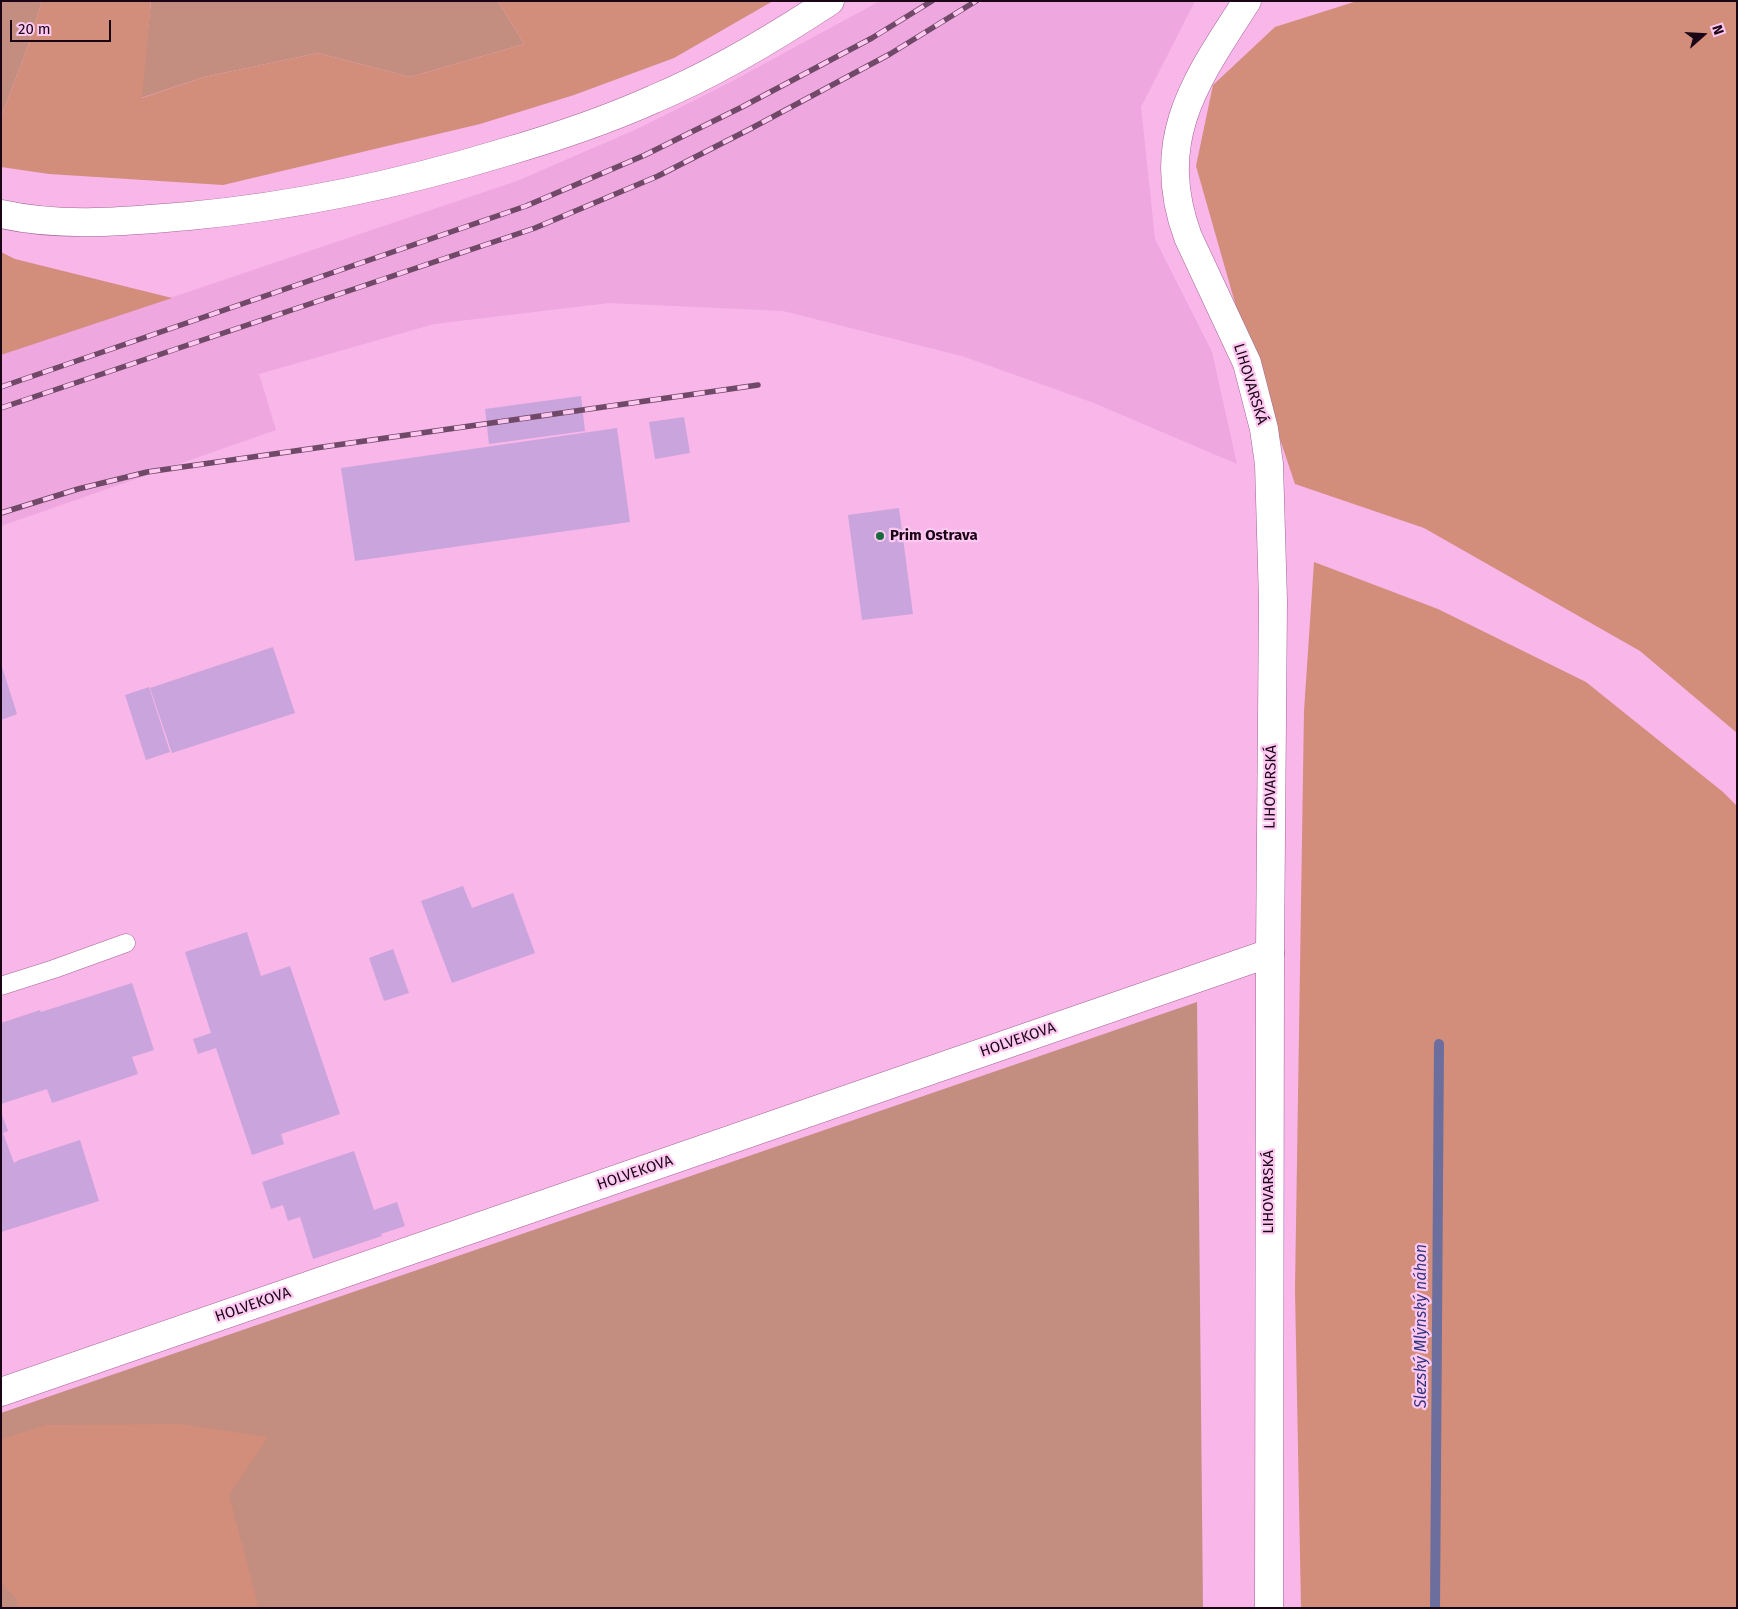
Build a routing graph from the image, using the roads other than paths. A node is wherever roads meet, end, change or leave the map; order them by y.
1 (830, 1) edge
2 (1247, 1) edge
3 (1, 214) edge
4 (126, 943) dead end
5 (1270, 953) junction
6 (1, 986) edge
7 (1, 1392) edge
8 (1269, 1608) edge

1 - 3 street
2 - 5 street, LIHOVARSKÁ
4 - 6 lane
5 - 7 street, HOLVEKOVA
5 - 8 street, LIHOVARSKÁ

